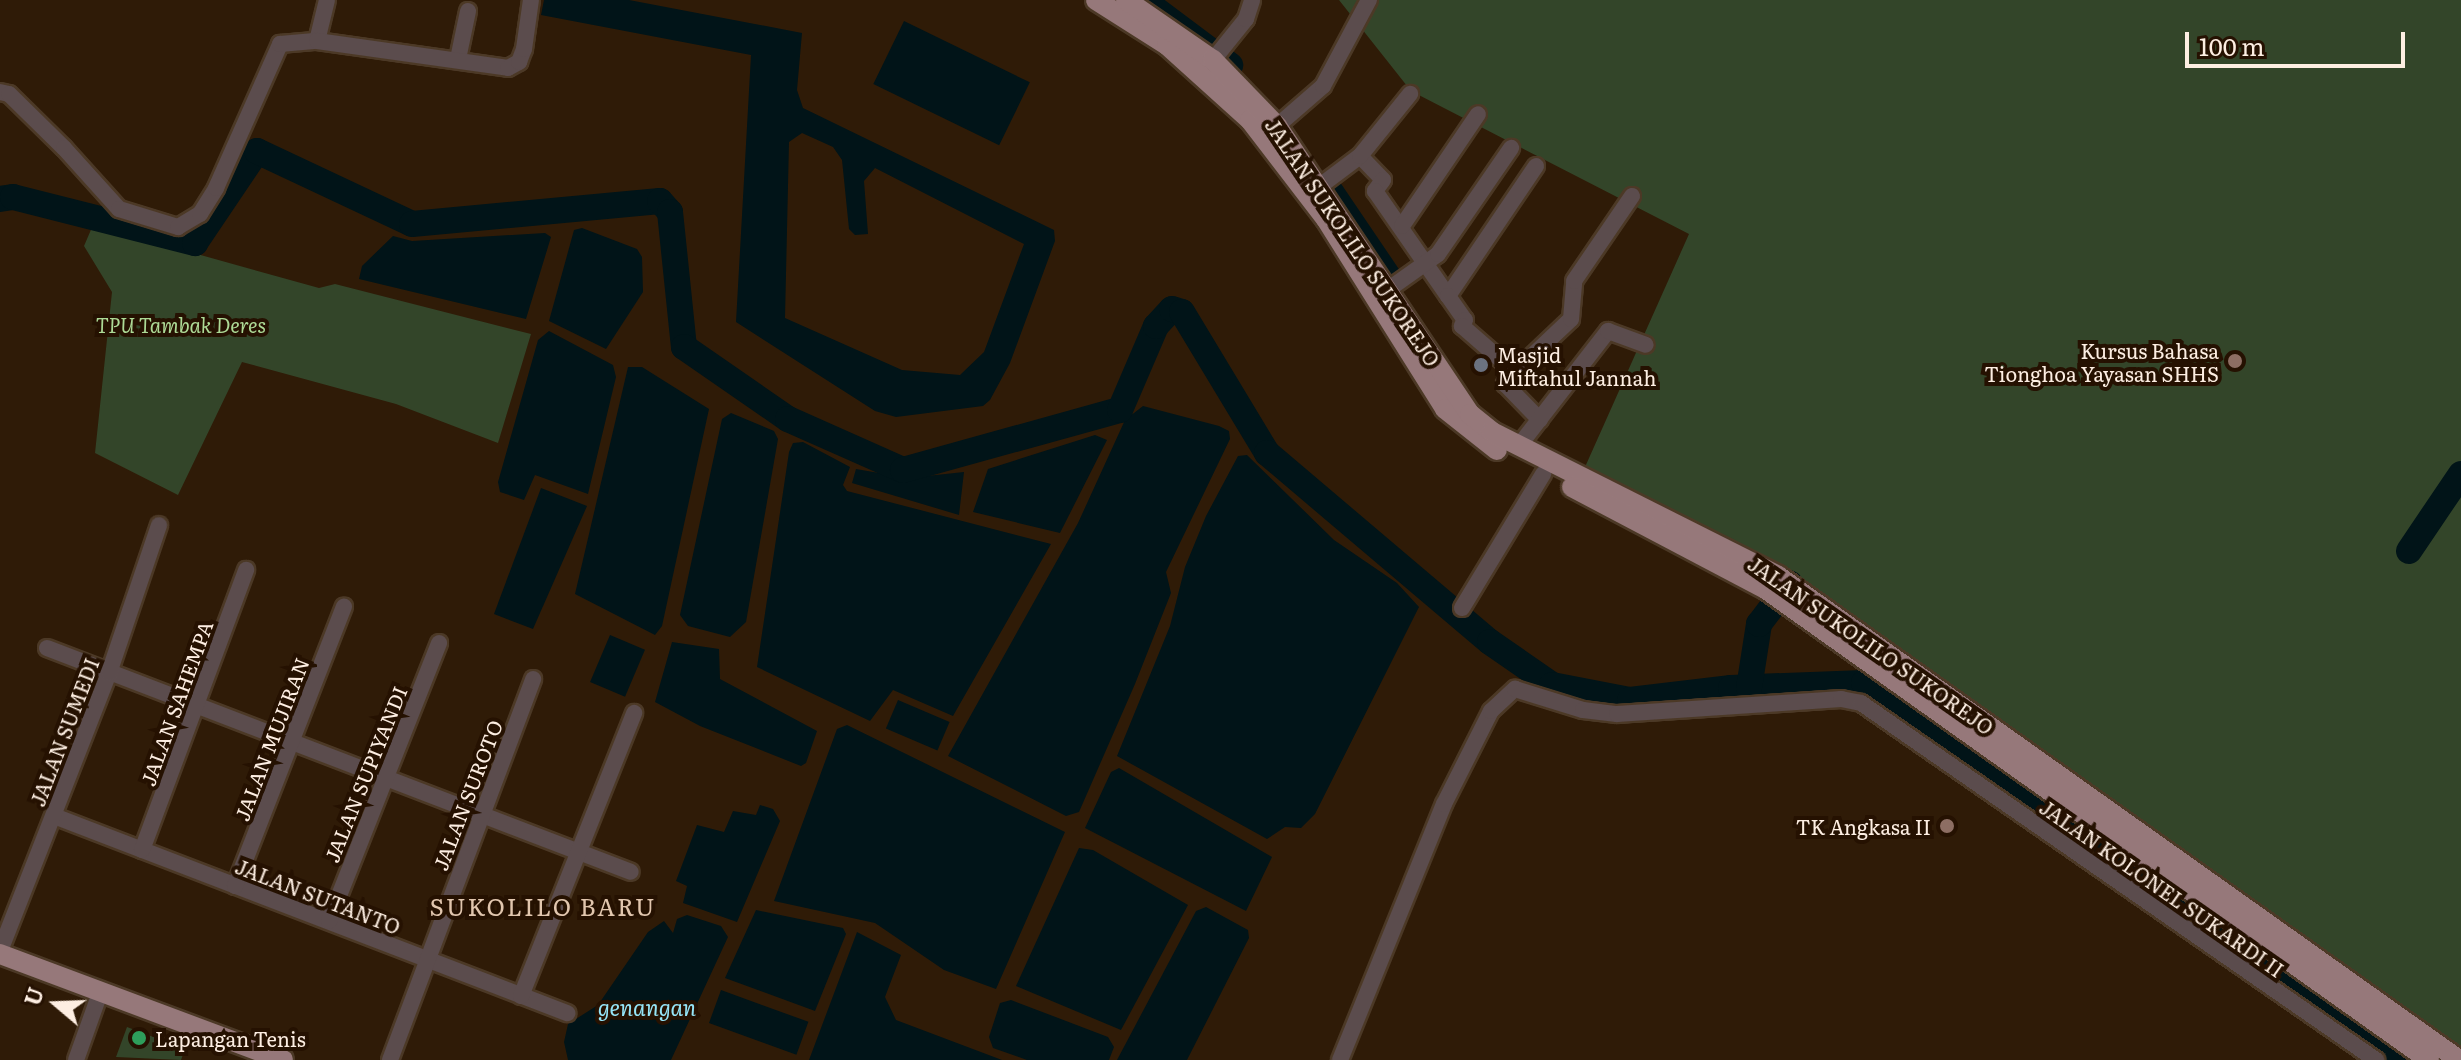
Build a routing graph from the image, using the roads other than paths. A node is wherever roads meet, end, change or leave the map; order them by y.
1 (327, 0) edge
2 (531, 0) edge
3 (1096, 0) edge
4 (1252, 0) edge
5 (1369, 0) edge
6 (1135, 5) edge
7 (468, 11) dead end
8 (317, 41) junction
9 (1214, 58) junction
10 (458, 59) junction
11 (5, 93) edge
12 (1410, 94) dead end
13 (1478, 114) dead end
14 (1256, 115) junction
15 (1282, 123) junction
16 (1511, 148) dead end
17 (1360, 156) junction
18 (1536, 166) dead end
19 (1322, 185) junction
20 (1632, 196) dead end
21 (1402, 226) junction
22 (1428, 264) junction
23 (1396, 285) junction
24 (1448, 296) junction
25 (1646, 345) dead end
26 (1515, 372) junction
27 (1540, 420) junction
28 (1489, 438) junction
29 (1522, 443) junction
30 (1543, 474) junction
31 (159, 525) dead end
32 (246, 570) dead end
33 (1772, 583) junction
34 (344, 607) dead end
35 (1462, 608) dead end
36 (1823, 620) junction
37 (439, 643) dead end
38 (47, 648) dead end
39 (109, 673) junction
40 (533, 679) dead end
41 (196, 706) junction
42 (634, 713) dead end
43 (291, 744) junction
44 (385, 777) junction
45 (478, 814) junction
46 (54, 816) junction
47 (142, 850) junction
48 (578, 852) junction
49 (631, 872) dead end
50 (235, 886) junction
51 (329, 921) junction
52 (2301, 945) junction
53 (0, 952) edge
54 (428, 961) junction
55 (2289, 965) junction
56 (100, 993) junction
57 (521, 996) junction
58 (567, 1013) dead end
59 (260, 1056) edge
60 (76, 1060) edge
61 (283, 1060) edge
62 (390, 1060) edge
63 (1340, 1060) edge
64 (2376, 1060) edge
65 (2429, 1060) edge
66 (2459, 1060) edge

1 - 8 street
2 - 10 street
3 - 6 main road, JALAN SUKOLILO SUKOREJO
4 - 9 street
5 - 15 street
6 - 9 main road, JALAN SUKOLILO SUKOREJO
7 - 10 street
8 - 10 street
8 - 11 street
9 - 14 main road, JALAN SUKOLILO SUKOREJO
12 - 17 street
13 - 21 street
14 - 15 main road, JALAN SUKOLILO SUKOREJO
14 - 19 main road, JALAN SUKOLILO SUKOREJO
15 - 19 main road, JALAN SUKOLILO SUKOREJO
16 - 22 street
17 - 19 street
17 - 21 street
18 - 24 street
19 - 23 main road, JALAN SUKOLILO SUKOREJO
19 - 28 main road, JALAN SUKOLILO SUKOREJO
20 - 26 street
21 - 22 street
22 - 23 street
22 - 24 street
23 - 28 main road, JALAN SUKOLILO SUKOREJO
24 - 26 street
25 - 27 street
26 - 27 street
27 - 29 street
28 - 29 main road, JALAN SUKOLILO SUKOREJO
28 - 30 main road, JALAN SUKOLILO SUKOREJO
29 - 33 main road, JALAN SUKOLILO SUKOREJO
30 - 33 main road, JALAN SUKOLILO SUKOREJO
30 - 35 street
31 - 39 street, JALAN SUMEDI
32 - 41 street, JALAN SAHEMPA
33 - 36 main road, JALAN SUKOLILO SUKOREJO
34 - 43 street, JALAN MUJIRAN
36 - 52 main road, JALAN SUKOLILO SUKOREJO
36 - 55 main road, JALAN SUKOLILO SUKOREJO
37 - 44 street, JALAN SUPIYANDI
38 - 39 street
39 - 41 street
39 - 46 street, JALAN SUMEDI
40 - 45 street, JALAN SUROTO
41 - 43 street
41 - 47 street, JALAN SAHEMPA
42 - 48 street
43 - 44 street
43 - 50 street, JALAN MUJIRAN
44 - 45 street
44 - 51 street, JALAN SUPIYANDI
45 - 48 street
45 - 54 street, JALAN SUROTO
46 - 47 street, JALAN SUTANTO
46 - 53 street, JALAN SUMEDI
47 - 50 street, JALAN SUTANTO
48 - 49 street
48 - 57 street
50 - 51 street, JALAN SUTANTO
51 - 54 street, JALAN SUTANTO
52 - 55 main road
52 - 66 main road, JALAN SUKOLILO SUKOREJO
53 - 56 main road
54 - 57 street, JALAN SUTANTO
54 - 62 street, JALAN SUROTO
55 - 65 main road, JALAN SUKOLILO SUKOREJO
56 - 59 main road
56 - 60 street
57 - 58 street, JALAN SUTANTO
59 - 61 main road
63 - 64 street, JALAN KOLONEL SUKARDI II

